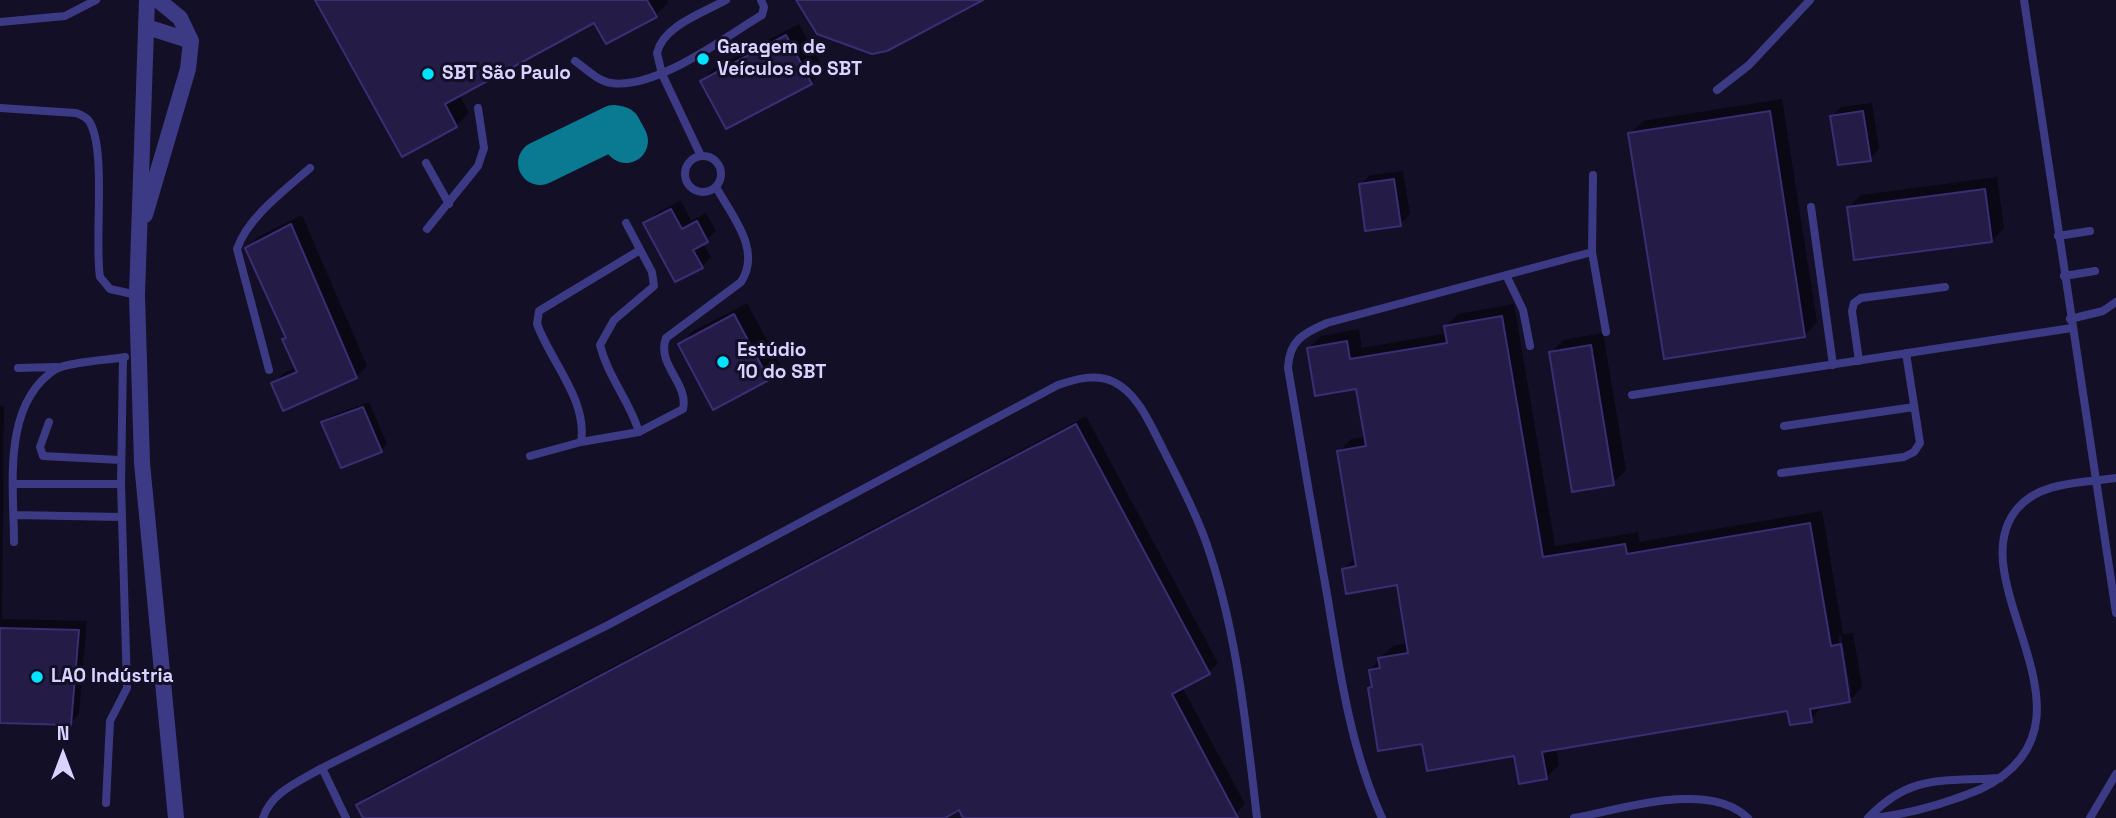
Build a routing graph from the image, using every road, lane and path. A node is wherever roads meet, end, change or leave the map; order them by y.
1 (96, 0) edge
2 (147, 0) edge
3 (158, 0) edge
4 (726, 0) edge
5 (761, 0) edge
6 (1810, 0) edge
7 (2024, 0) edge
8 (0, 22) edge
9 (147, 27) junction
10 (191, 41) junction
11 (575, 61) dead end
12 (662, 74) junction
13 (1717, 90) dead end
14 (0, 108) edge
15 (478, 108) dead end
16 (701, 156) junction
17 (426, 163) dead end
18 (310, 168) dead end
19 (1593, 175) dead end
20 (716, 187) junction
21 (449, 204) junction
22 (1811, 207) dead end
23 (626, 223) dead end
24 (427, 229) dead end
25 (2090, 231) dead end
26 (2058, 236) junction
27 (139, 237) junction
28 (640, 250) junction
29 (1592, 252) junction
30 (2095, 271) dead end
31 (2064, 276) junction
32 (1507, 277) junction
33 (1945, 287) dead end
34 (137, 295) junction
35 (2116, 302) edge
36 (2071, 323) junction
37 (1606, 332) dead end
38 (1530, 346) dead end
39 (1906, 353) junction
40 (131, 357) junction
41 (1859, 360) junction
42 (1833, 365) junction
43 (19, 368) dead end
44 (58, 368) junction
45 (270, 370) dead end
46 (1632, 395) dead end
47 (1914, 407) junction
48 (49, 422) dead end
49 (1784, 426) dead end
50 (639, 432) junction
51 (581, 442) junction
52 (530, 456) dead end
53 (121, 460) junction
54 (1781, 473) dead end
55 (2116, 478) edge
56 (2095, 481) junction
57 (14, 484) junction
58 (121, 484) junction
59 (14, 516) junction
60 (121, 517) junction
61 (14, 541) dead end
62 (2116, 609) edge
63 (2045, 695) dead end
64 (2046, 716) dead end
65 (322, 768) junction
66 (2116, 774) edge
67 (2007, 778) junction
68 (106, 803) dead end
69 (176, 818) edge
70 (263, 818) edge
71 (346, 818) edge
72 (1257, 818) edge
73 (1382, 818) edge
74 (1574, 818) edge
75 (1748, 818) edge
76 (1871, 818) edge
77 (2090, 818) edge

1 - 8 lane
2 - 9 street
3 - 10 street
4 - 12 lane
5 - 12 lane
6 - 13 lane
7 - 26 lane
9 - 10 street
9 - 27 street
10 - 27 street
11 - 12 lane
12 - 16 lane
14 - 34 lane
15 - 21 lane
16 - 20 lane
16 - 20 lane
17 - 21 lane
18 - 45 lane
19 - 29 lane
20 - 50 lane
21 - 24 lane
22 - 42 lane
23 - 28 lane
25 - 26 lane
26 - 31 lane
27 - 34 street
28 - 50 lane
28 - 51 lane
29 - 32 lane
29 - 37 lane
30 - 31 lane
31 - 36 lane
32 - 38 lane
32 - 73 lane
33 - 41 lane
34 - 40 street
35 - 36 lane
36 - 39 lane
36 - 56 lane
39 - 41 lane
39 - 47 lane
40 - 44 lane
40 - 53 lane
40 - 69 street
41 - 42 lane
42 - 46 lane
43 - 44 lane
44 - 57 lane
47 - 49 lane
47 - 54 lane
48 - 53 lane
50 - 51 lane
51 - 52 lane
53 - 58 lane
55 - 56 lane
56 - 62 lane
56 - 63 lane
57 - 58 lane
57 - 59 lane
58 - 60 lane
59 - 60 lane
59 - 61 lane
60 - 68 lane
64 - 67 lane
65 - 70 lane
65 - 71 lane
65 - 72 lane
66 - 77 lane
67 - 76 lane
67 - 76 lane
74 - 75 lane

